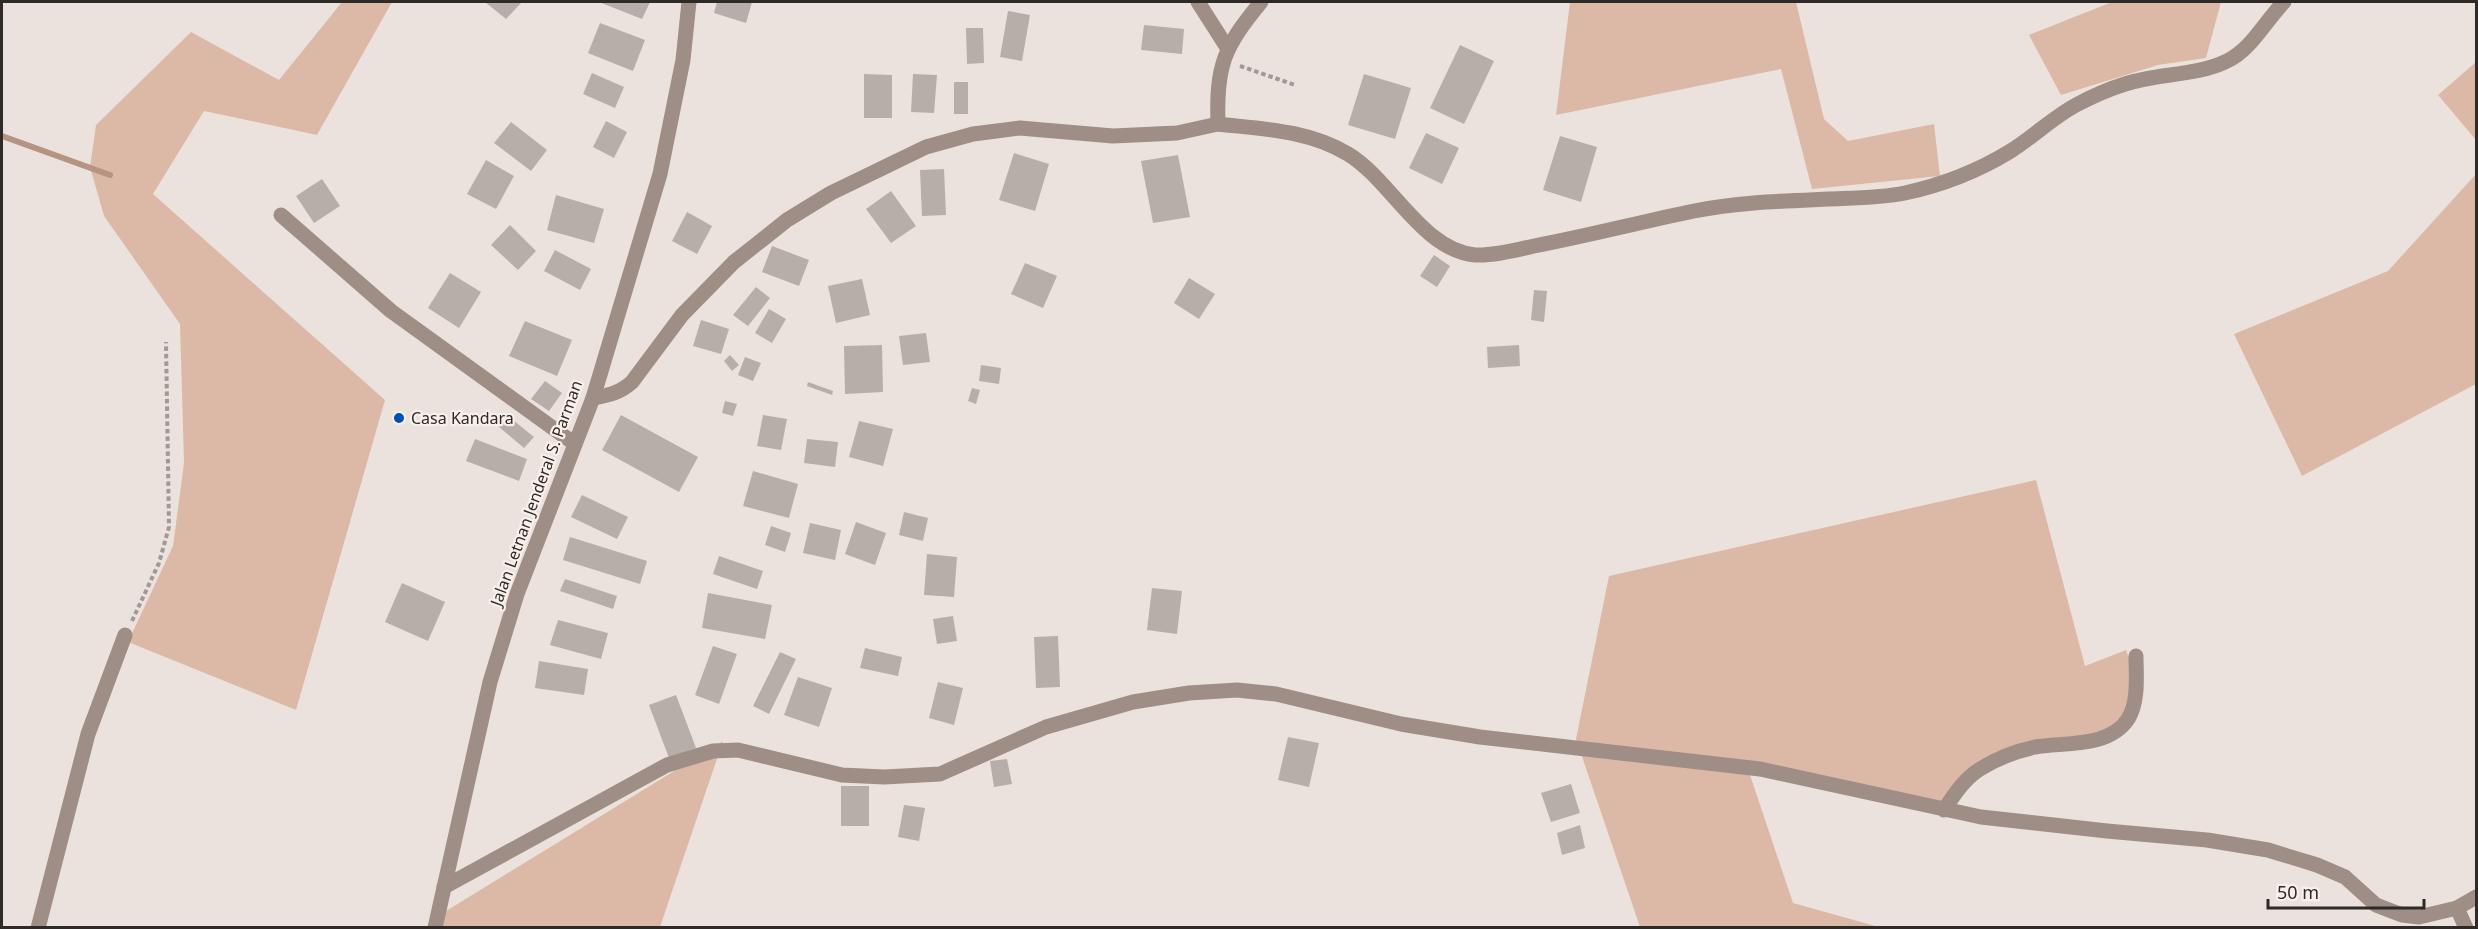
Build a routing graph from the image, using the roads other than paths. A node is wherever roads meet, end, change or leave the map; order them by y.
1 (689, 2) edge
2 (1198, 2) edge
3 (1261, 2) edge
4 (2284, 2) edge
5 (1225, 54) junction
6 (1218, 124) junction
7 (281, 215) dead end
8 (593, 398) junction
9 (574, 444) junction
10 (125, 635) road end
11 (2136, 656) dead end
12 (1944, 810) junction
13 (444, 887) junction
14 (2476, 897) edge
15 (2457, 908) junction
16 (38, 927) edge
17 (435, 927) edge
18 (2466, 927) edge

1 - 8 street, Jalan Letnan Jenderal S. Parman
2 - 5 street
3 - 5 street
4 - 6 street
5 - 6 street
6 - 8 street
7 - 9 street
8 - 9 street, Jalan Letnan Jenderal S. Parman
9 - 13 street, Jalan Letnan Jenderal S. Parman
10 - 16 street
11 - 12 street
12 - 13 street
12 - 15 street
13 - 17 street, Jalan Letnan Jenderal S. Parman
14 - 15 street
15 - 18 street

